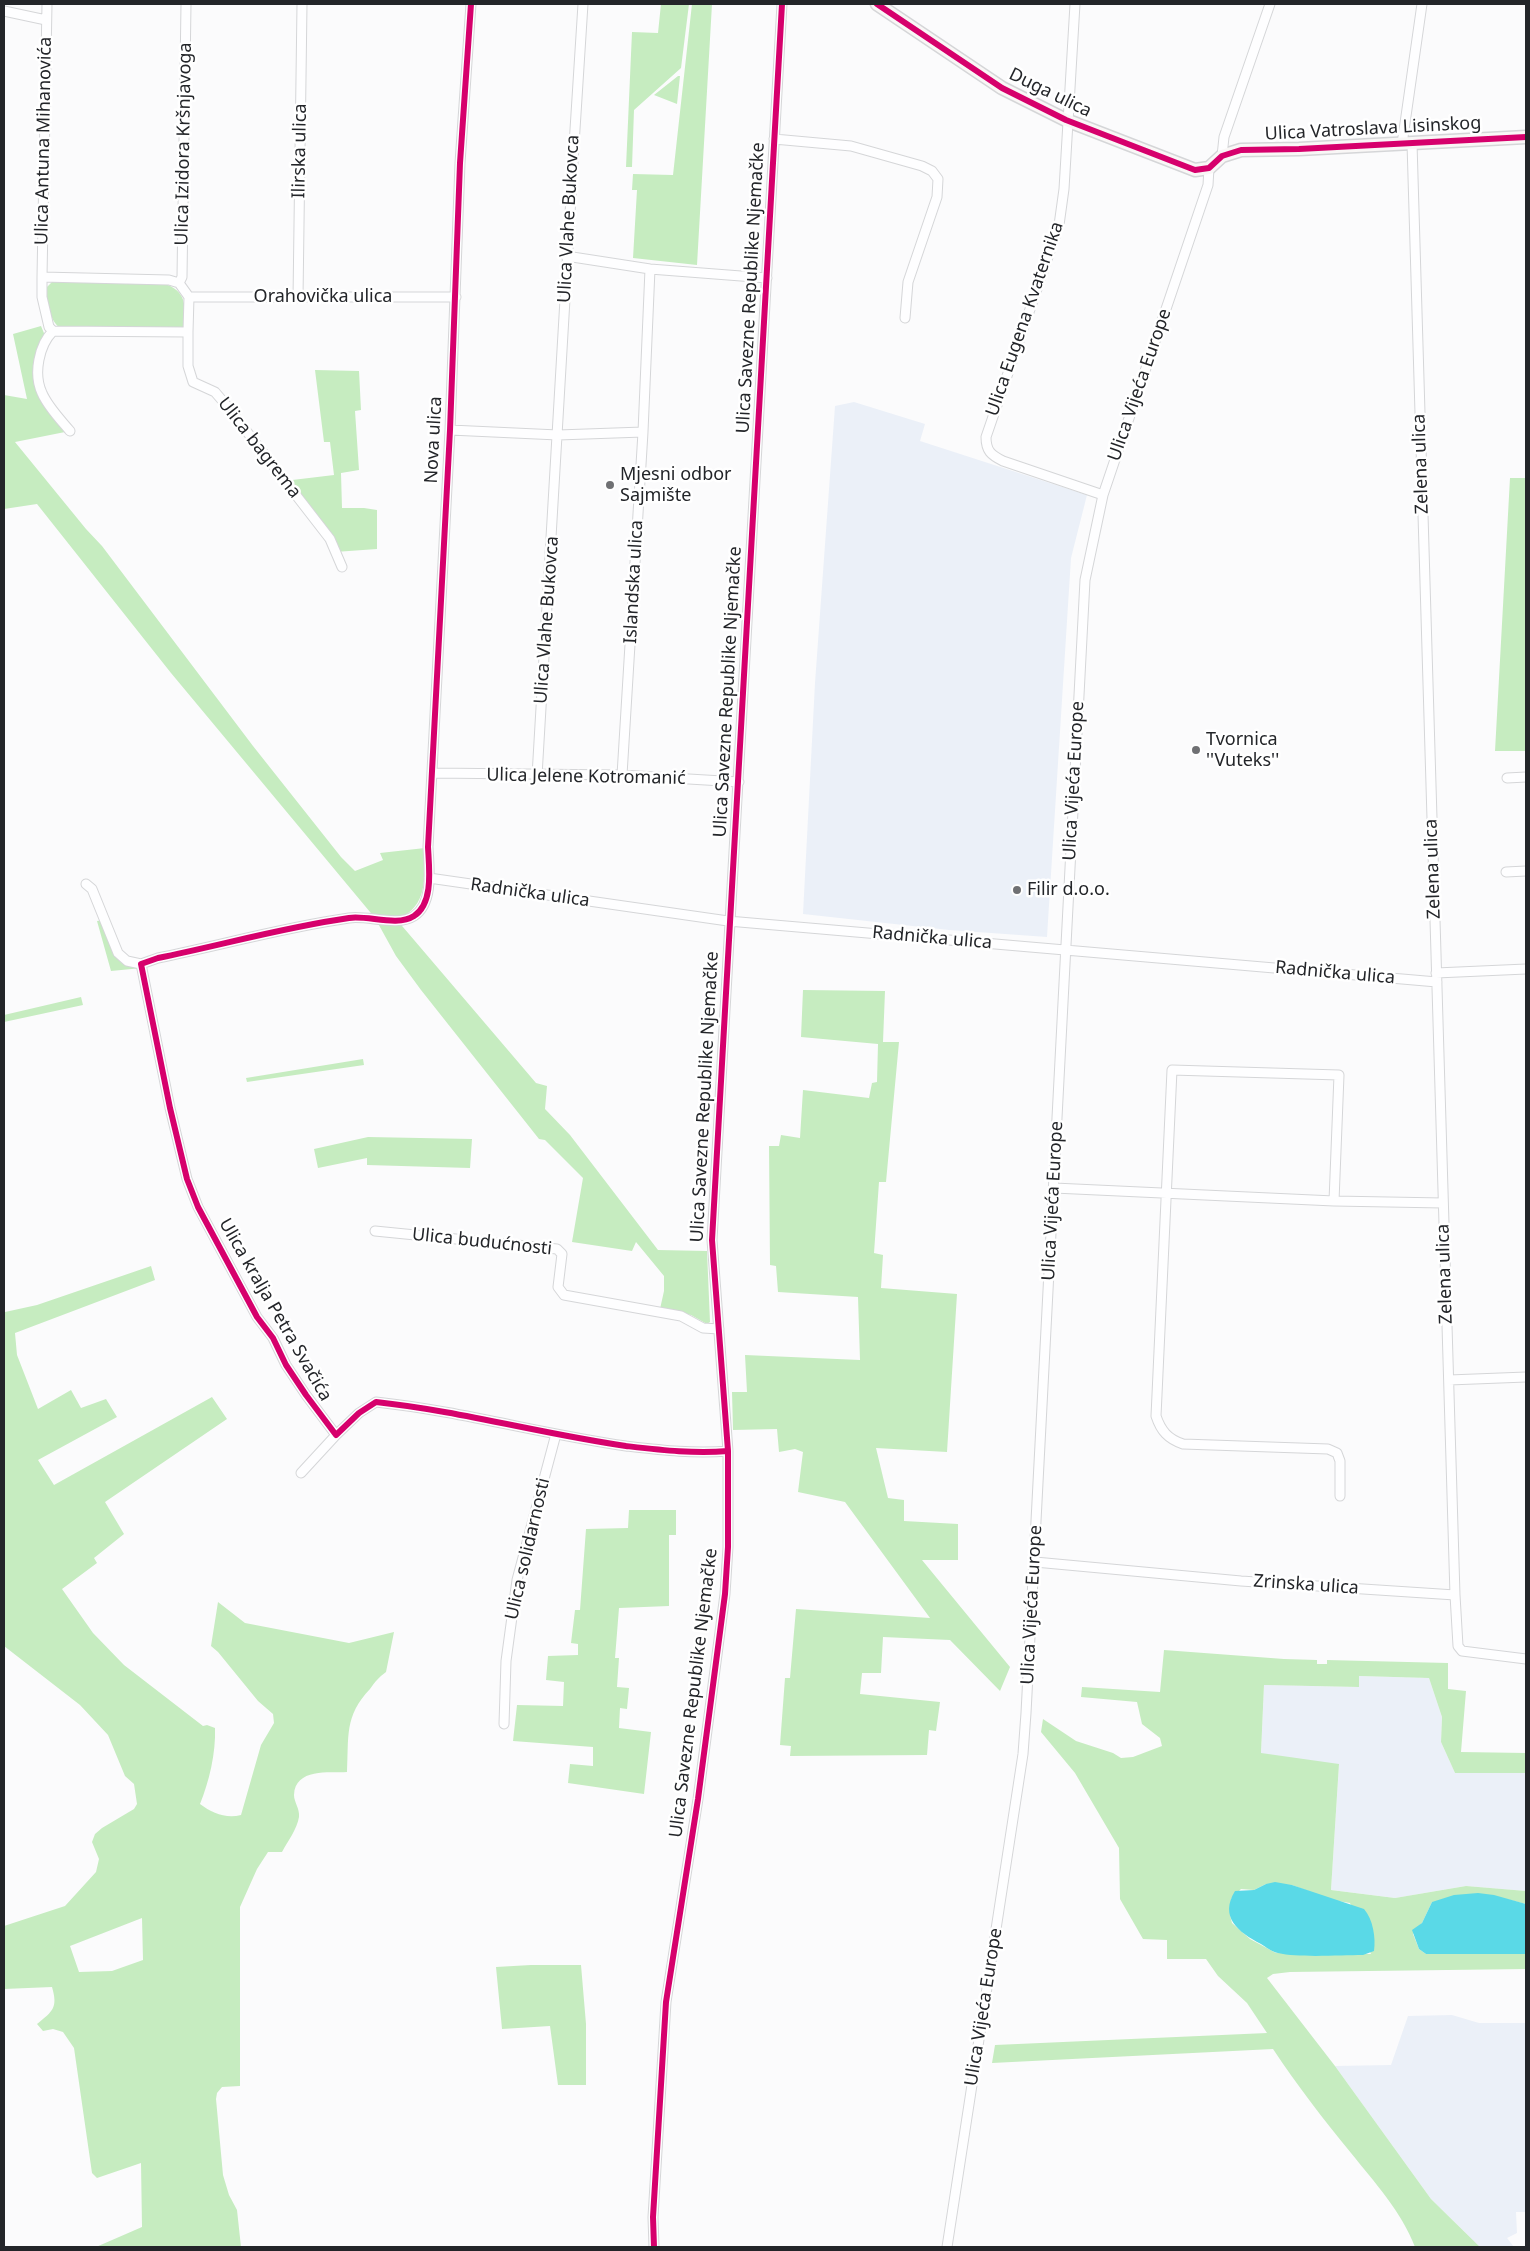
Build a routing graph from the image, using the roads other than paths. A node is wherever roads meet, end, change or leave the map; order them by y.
1 (47, 4) edge
2 (186, 4) edge
3 (302, 4) edge
4 (471, 4) edge
5 (583, 4) edge
6 (782, 4) edge
7 (877, 4) edge
8 (1075, 4) edge
9 (1270, 4) edge
10 (1422, 4) edge
11 (4, 11) edge
12 (46, 20) junction
13 (1066, 120) junction
14 (1526, 136) edge
15 (774, 139) junction
16 (1407, 143) junction
17 (1222, 156) junction
18 (1209, 168) junction
19 (566, 256) junction
20 (650, 269) junction
21 (42, 277) junction
22 (767, 278) junction
23 (179, 283) junction
24 (189, 297) junction
25 (456, 297) junction
26 (298, 298) junction
27 (904, 318) dead end
28 (53, 331) junction
29 (188, 332) junction
30 (70, 430) dead end
31 (450, 430) junction
32 (643, 432) junction
33 (558, 435) junction
34 (1103, 495) junction
35 (342, 568) dead end
36 (432, 773) junction
37 (622, 775) junction
38 (537, 776) junction
39 (1526, 777) edge
40 (1507, 778) dead end
41 (739, 782) junction
42 (1526, 871) edge
43 (1506, 872) dead end
44 (429, 878) junction
45 (86, 884) dead end
46 (728, 921) junction
47 (1066, 950) junction
48 (142, 969) junction
49 (1526, 969) edge
50 (1437, 977) junction
51 (1054, 1188) junction
52 (1166, 1192) junction
53 (1334, 1201) junction
54 (1443, 1203) junction
55 (375, 1230) dead end
56 (719, 1329) junction
57 (1526, 1377) edge
58 (1449, 1380) junction
59 (556, 1434) junction
60 (336, 1435) junction
61 (728, 1451) junction
62 (301, 1473) dead end
63 (1340, 1496) dead end
64 (1035, 1562) junction
65 (1456, 1595) junction
66 (1526, 1659) edge
67 (504, 1724) dead end
68 (654, 2247) edge
69 (947, 2247) edge

1 - 12 street, Ulica Antuna Mihanovića
2 - 23 street, Ulica Izidora Kršnjavoga
3 - 26 street, Ilirska ulica
4 - 25 street, Nova ulica
5 - 19 street, Ulica Vlahe Bukovca
6 - 15 street, Ulica Savezne Republike Njemačke
7 - 13 main road, Duga ulica
8 - 13 street, Ulica Eugena Kvaternika
9 - 17 street
10 - 16 street, Zelena ulica
11 - 12 street
12 - 21 street, Ulica Antuna Mihanovića
13 - 18 main road, Duga ulica
13 - 34 street, Ulica Eugena Kvaternika
14 - 16 main road, Ulica Vatroslava Lisinskog
15 - 22 street, Ulica Savezne Republike Njemačke
15 - 27 street
16 - 17 main road, Ulica Vatroslava Lisinskog
16 - 50 street, Zelena ulica
17 - 18 main road
18 - 34 street, Ulica Vijeća Europe
19 - 20 street, Ulica Savezne Republike Njemačke
19 - 33 street, Ulica Vlahe Bukovca
20 - 22 street, Ulica Savezne Republike Njemačke
20 - 32 street, Islandska ulica
21 - 23 street
21 - 28 street
22 - 41 street, Ulica Savezne Republike Njemačke
23 - 24 street
24 - 26 street, Orahovička ulica
24 - 29 street
25 - 26 street, Orahovička ulica
25 - 31 street, Nova ulica
28 - 29 street
28 - 30 street
29 - 35 street, Ulica bagrema
31 - 33 street
31 - 36 street, Nova ulica
32 - 33 street
32 - 37 street, Islandska ulica
33 - 38 street, Ulica Vlahe Bukovca
34 - 47 street, Ulica Vijeća Europe
36 - 38 street, Ulica Jelene Kotromanić
36 - 44 street, Nova ulica
37 - 38 street, Ulica Jelene Kotromanić
37 - 41 street, Ulica Jelene Kotromanić
39 - 40 street
41 - 46 street, Ulica Savezne Republike Njemačke
42 - 43 street
44 - 46 street, Radnička ulica
44 - 48 street, Nova ulica
45 - 48 street
46 - 47 street, Radnička ulica
46 - 56 street, Ulica Savezne Republike Njemačke
47 - 50 street, Radnička ulica
47 - 51 street, Ulica Vijeća Europe
48 - 60 street, Ulica kralja Petra Svačića
49 - 50 street, Radnička ulica
50 - 54 street, Zelena ulica
51 - 52 street
51 - 64 street, Ulica Vijeća Europe
52 - 53 street
52 - 53 street
52 - 63 street
53 - 54 street
54 - 58 street, Zelena ulica
55 - 56 street, Ulica budućnosti
56 - 61 street, Ulica Savezne Republike Njemačke
57 - 58 street
58 - 65 street, Zelena ulica
59 - 60 street
59 - 61 street
59 - 67 street, Ulica solidarnosti
60 - 62 street
61 - 68 street, Ulica Savezne Republike Njemačke
64 - 65 street, Zrinska ulica
64 - 69 street, Ulica Vijeća Europe
65 - 66 street

